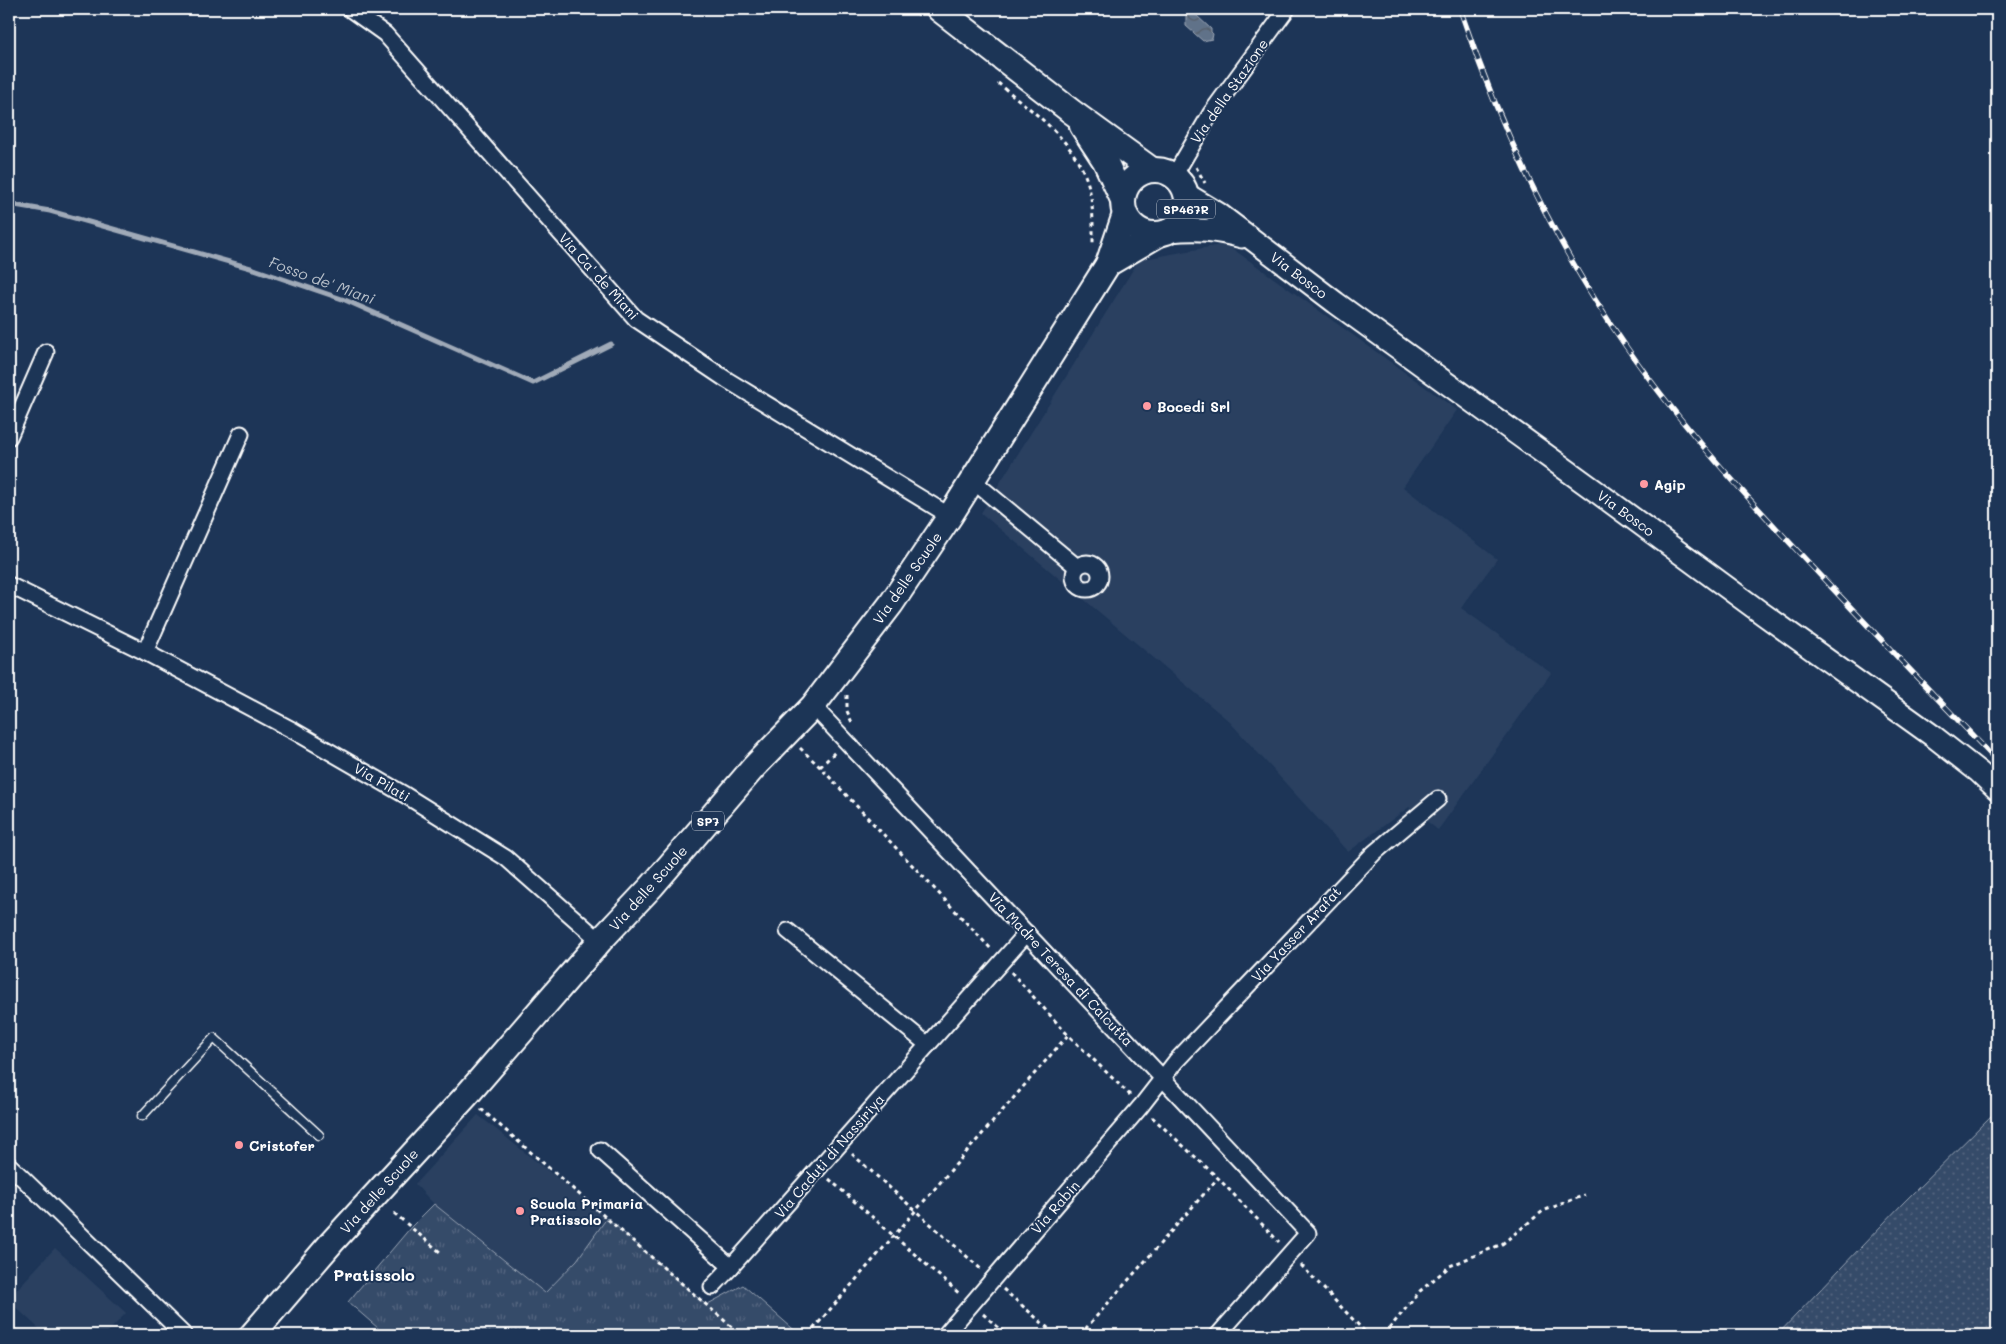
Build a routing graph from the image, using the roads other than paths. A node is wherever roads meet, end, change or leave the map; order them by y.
1 (350, 9) edge
2 (1288, 9) edge
3 (933, 15) edge
4 (1072, 112) junction
5 (1180, 182) junction
6 (1124, 207) junction
7 (1165, 232) junction
8 (1252, 239) junction
9 (1108, 264) junction
10 (46, 352) dead end
11 (240, 434) dead end
12 (9, 437) edge
13 (972, 480) junction
14 (950, 516) junction
15 (1077, 568) dead end
16 (9, 585) edge
17 (145, 652) junction
18 (813, 706) junction
19 (1997, 789) edge
20 (1438, 799) dead end
21 (788, 930) dead end
22 (1026, 933) junction
23 (600, 941) junction
24 (928, 1045) junction
25 (1162, 1078) junction
26 (142, 1116) dead end
27 (319, 1135) dead end
28 (600, 1150) dead end
29 (9, 1165) edge
30 (731, 1267) junction
31 (712, 1286) dead end
32 (184, 1335) edge
33 (252, 1335) edge
34 (945, 1335) edge
35 (1218, 1335) edge

1 - 14 street, Via Ca' de Miani
2 - 5 street, Via della Stazione
3 - 4 main road, Via Bosco / SP467R
4 - 5 main road, Via Bosco / SP467R
4 - 6 main road, Via Bosco / SP467R
5 - 6 main road
5 - 7 main road, SP467R
5 - 8 main road, Via Bosco / SP467R
6 - 7 main road, Via Bosco / SP467R
6 - 9 main road, Via delle Scuole / SP7
7 - 8 main road, Via Bosco / SP467R
7 - 9 main road, Via delle Scuole / SP7
8 - 19 main road, Via Bosco / SP467R
9 - 13 main road, Via delle Scuole / SP7
10 - 12 street
11 - 17 street
13 - 14 main road, Via delle Scuole / SP7
13 - 15 street
14 - 18 main road, Via delle Scuole / SP7
16 - 17 street, Via Pilati
17 - 23 street, Via Pilati
18 - 22 street, Via Madre Teresa di Calcutta
18 - 23 main road, Via delle Scuole / SP7
20 - 25 street, Via Yasser Arafat
21 - 24 street
22 - 24 street, Via Caduti di Nassiriya
22 - 25 street, Via Madre Teresa di Calcutta
23 - 33 main road, Via delle Scuole / SP7
24 - 30 street, Via Caduti di Nassiriya
25 - 34 street, Via Rabin
25 - 35 street, Via Madre Teresa di Calcutta
26 - 27 lane
28 - 30 street
29 - 32 street
30 - 31 street, Via Caduti di Nassiriya

